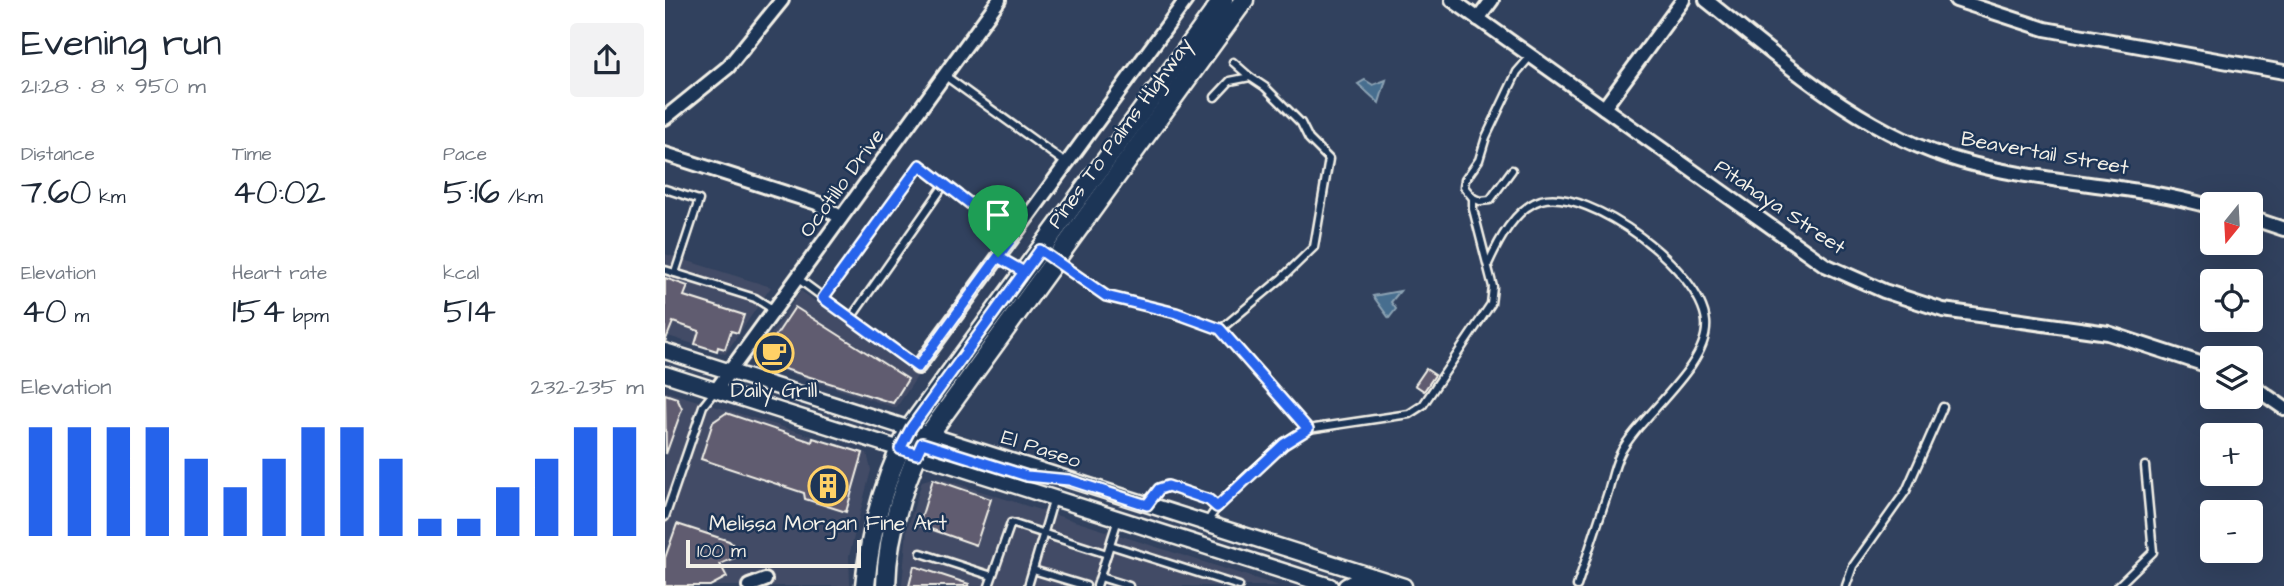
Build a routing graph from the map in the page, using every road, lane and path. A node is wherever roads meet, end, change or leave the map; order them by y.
1 (782, 0) edge
2 (999, 0) edge
3 (1187, 0) edge
4 (1223, 0) edge
5 (1244, 0) edge
6 (1453, 0) edge
7 (1492, 0) edge
8 (1683, 0) edge
9 (1706, 0) edge
10 (1956, 0) edge
11 (1478, 19) junction
12 (1530, 57) junction
13 (1233, 62) dead end
14 (2284, 72) edge
15 (944, 75) junction
16 (1250, 77) junction
17 (1215, 97) dead end
18 (1604, 108) junction
19 (665, 118) edge
20 (665, 154) edge
21 (1067, 164) junction
22 (1512, 170) dead end
23 (944, 184) junction
24 (665, 189) edge
25 (1473, 198) junction
26 (2200, 203) edge
27 (840, 217) junction
28 (2263, 222) edge
29 (2284, 229) edge
30 (1013, 237) junction
31 (1480, 237) junction
32 (1500, 239) junction
33 (1040, 250) junction
34 (998, 257) junction
35 (1055, 261) junction
36 (1488, 264) junction
37 (665, 270) edge
38 (1024, 272) junction
39 (675, 273) junction
40 (797, 278) junction
41 (823, 298) junction
42 (774, 310) junction
43 (851, 318) junction
44 (1220, 329) junction
45 (665, 351) edge
46 (2200, 363) edge
47 (918, 367) joint
48 (730, 371) junction
49 (665, 374) edge
50 (716, 390) junction
51 (2263, 393) edge
52 (1943, 407) dead end
53 (2284, 408) edge
54 (911, 428) junction
55 (1308, 429) junction
56 (914, 446) junction
57 (2145, 466) dead end
58 (1105, 491) junction
59 (1054, 498) junction
60 (1147, 505) junction
61 (1217, 507) junction
62 (665, 517) edge
63 (1121, 519) junction
64 (1207, 523) junction
65 (1044, 532) junction
66 (1110, 545) junction
67 (921, 553) dead end
68 (1108, 554) junction
69 (1033, 570) junction
70 (992, 576) junction
71 (1100, 577) junction
72 (765, 580) dead end
73 (1222, 583) edge
74 (750, 586) edge
75 (865, 586) edge
76 (886, 586) edge
77 (989, 586) edge
78 (1028, 586) edge
79 (1086, 586) edge
80 (1097, 586) edge
81 (1129, 586) edge
82 (1240, 586) edge
83 (1330, 586) edge
84 (1346, 586) edge
85 (1366, 586) edge
86 (1404, 586) edge
87 (1577, 586) edge
88 (1846, 586) edge
89 (2118, 586) edge

1 - 19 street
2 - 15 street, Ocotillo Drive
3 - 21 street
4 - 33 main road, Pines To Palms Highway
5 - 35 main road, Pines To Palms Highway
6 - 11 street, Pitahaya Street
7 - 11 street
8 - 18 street
9 - 26 street, Beavertail Street
10 - 14 street
11 - 12 street, Pitahaya Street
12 - 18 street, Pitahaya Street
12 - 25 lane
13 - 16 lane
15 - 21 lane
15 - 27 street, Ocotillo Drive
16 - 17 lane
16 - 44 lane
18 - 46 street, Pitahaya Street
20 - 27 street
21 - 30 street
22 - 25 lane
23 - 30 lane
23 - 41 lane
23 - 43 lane
24 - 39 lane
25 - 31 lane
27 - 40 street, Ocotillo Drive
28 - 29 street
30 - 34 street
31 - 32 lane
31 - 36 lane
32 - 36 lane
32 - 87 lane
33 - 35 lane
33 - 38 main road, Pines To Palms Highway
34 - 38 lane
34 - 47 street
35 - 44 lane
35 - 56 main road, Pines To Palms Highway
36 - 55 lane
37 - 39 lane
38 - 54 main road, Pines To Palms Highway
39 - 42 lane
40 - 41 lane
40 - 42 street, Ocotillo Drive
41 - 43 lane
42 - 48 street, Ocotillo Drive
43 - 47 lane
44 - 55 lane
45 - 48 street
48 - 50 street, Ocotillo Drive
48 - 54 street
49 - 50 street, El Paseo
50 - 56 street, El Paseo
50 - 62 lane
51 - 53 street
52 - 88 lane
54 - 56 main road, Pines To Palms Highway
55 - 61 lane
56 - 58 street, El Paseo
56 - 59 street, El Paseo
56 - 75 main road, Pines To Palms Highway
56 - 76 main road, Pines To Palms Highway
57 - 89 lane
58 - 60 street, El Paseo
58 - 63 street
59 - 63 street, El Paseo
59 - 65 lane
60 - 61 lane
60 - 64 street, El Paseo
61 - 64 lane
63 - 64 street
63 - 66 lane
63 - 83 street, El Paseo
64 - 86 street, El Paseo
65 - 68 lane
65 - 69 lane
65 - 70 lane
66 - 68 lane
66 - 73 lane
67 - 70 lane
68 - 71 lane
69 - 78 lane
69 - 79 lane
70 - 77 lane
71 - 80 lane
71 - 81 lane
72 - 74 street
73 - 82 lane
84 - 85 street

